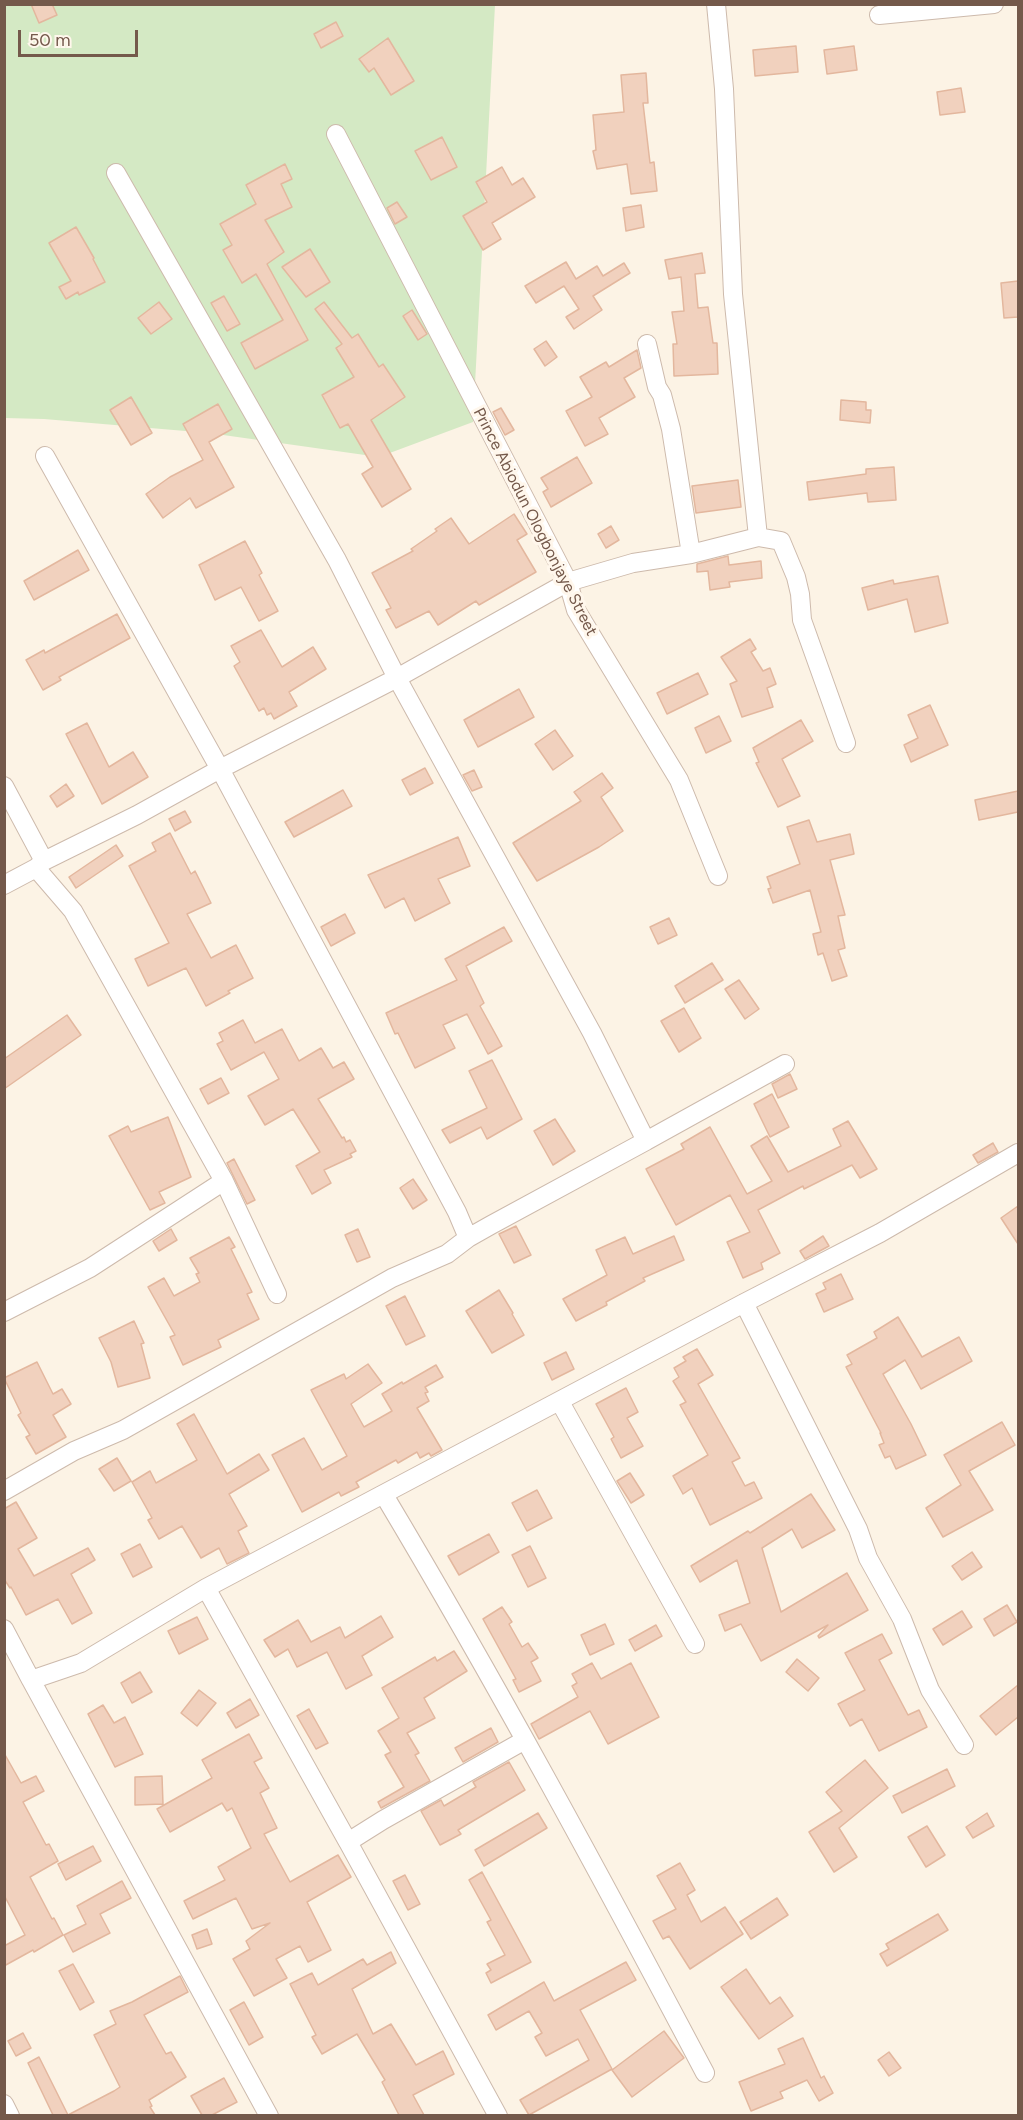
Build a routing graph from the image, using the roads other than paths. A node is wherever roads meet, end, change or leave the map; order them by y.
1 (716, 4) edge
2 (994, 4) edge
3 (879, 15) dead end
4 (336, 134) dead end
5 (116, 173) dead end
6 (647, 344) dead end
7 (45, 456) dead end
8 (758, 537) junction
9 (692, 554) junction
10 (568, 582) junction
11 (398, 678) junction
12 (846, 742) dead end
13 (220, 769) junction
14 (4, 786) edge
15 (40, 864) junction
16 (718, 876) dead end
17 (4, 885) edge
18 (785, 1064) dead end
19 (646, 1141) junction
20 (1018, 1153) edge
21 (224, 1181) junction
22 (468, 1238) junction
23 (276, 1294) dead end
24 (744, 1303) junction
25 (4, 1312) edge
26 (561, 1402) junction
27 (4, 1491) edge
28 (384, 1495) junction
29 (206, 1588) junction
30 (4, 1629) edge
31 (695, 1644) dead end
32 (32, 1680) junction
33 (525, 1740) junction
34 (964, 1745) dead end
35 (348, 1842) junction
36 (705, 2073) dead end
37 (269, 2115) edge
38 (498, 2115) edge

1 - 8 street
2 - 3 street
4 - 10 street, Prince Abiodun Ologbonjaye Street
5 - 11 street
6 - 9 street
7 - 13 street
8 - 9 street
8 - 12 street
9 - 10 street
10 - 11 street
10 - 16 street, Prince Abiodun Ologbonjaye Street
11 - 13 street
11 - 19 street
13 - 15 street
13 - 22 street
14 - 15 street
15 - 17 street
15 - 21 street
18 - 19 street
19 - 22 street
20 - 24 street
21 - 23 street
21 - 25 street
22 - 27 street
24 - 26 street
24 - 34 street
26 - 28 street
26 - 31 street
28 - 29 street
28 - 33 street
29 - 32 street
29 - 35 street
30 - 32 street
32 - 37 street
33 - 35 street
33 - 36 street
35 - 38 street

